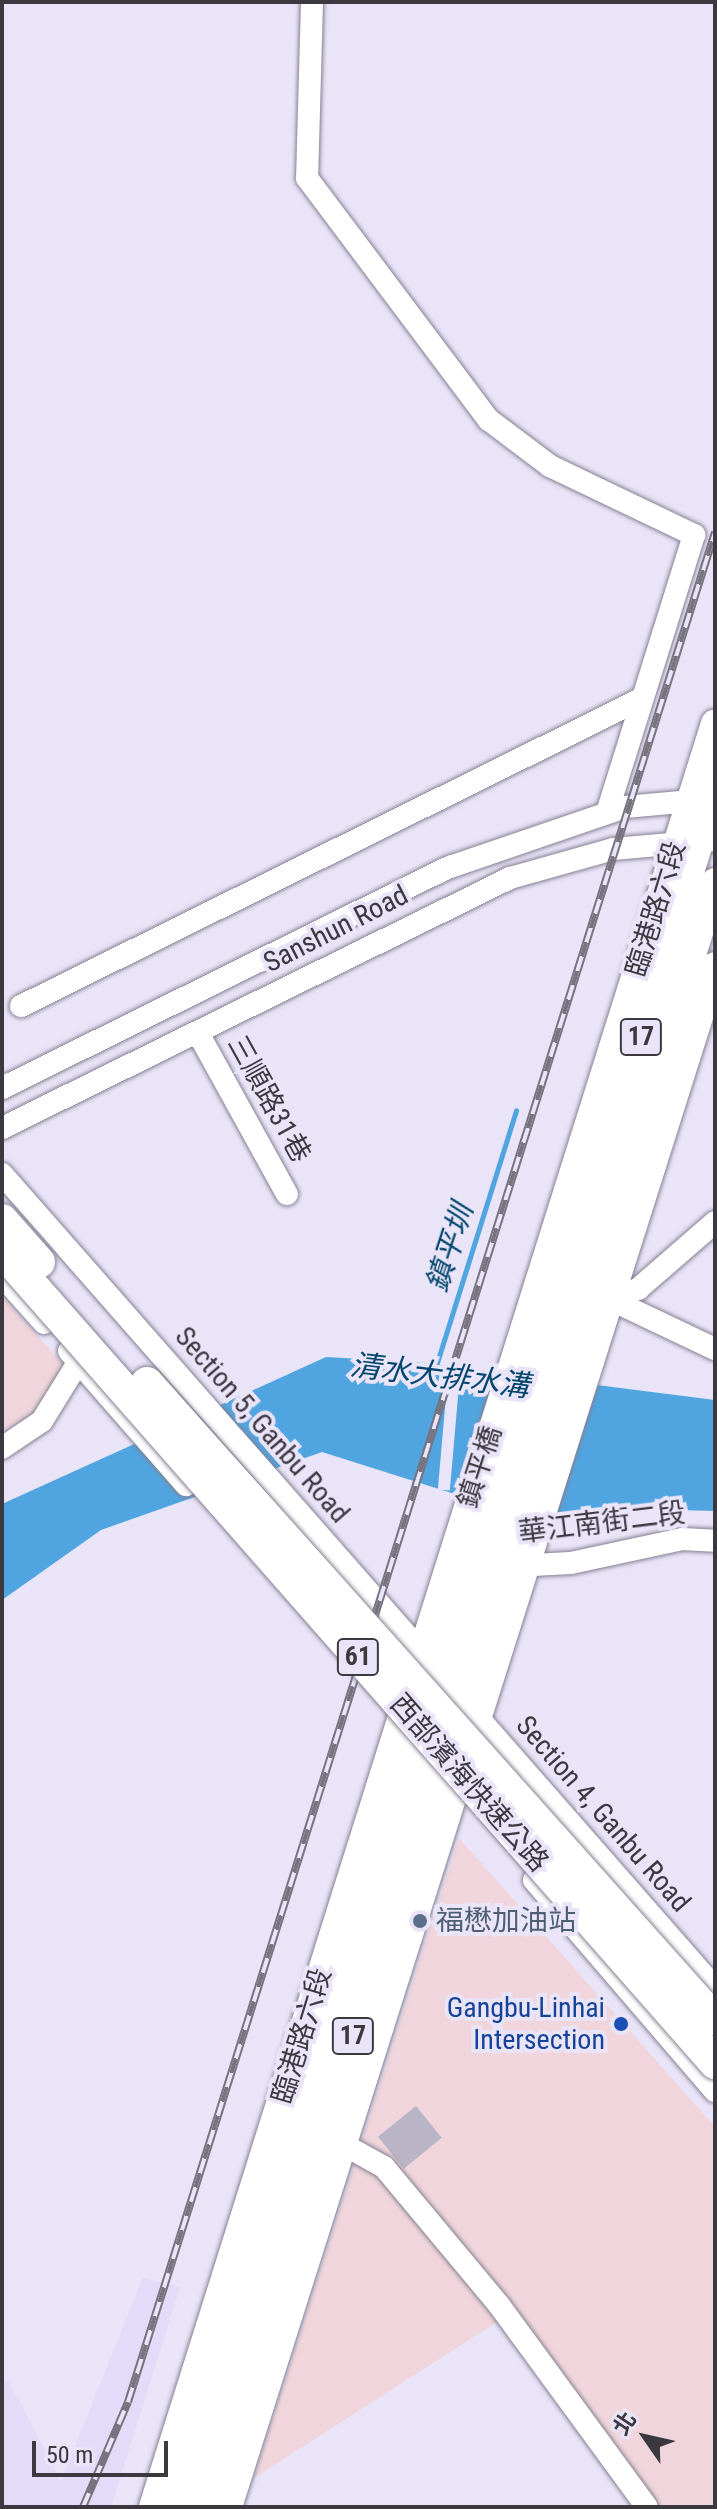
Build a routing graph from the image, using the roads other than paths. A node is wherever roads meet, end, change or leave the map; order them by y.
1 (312, 2) edge
2 (641, 699) junction
3 (715, 723) edge
4 (708, 797) edge
5 (607, 813) junction
6 (698, 842) edge
7 (715, 882) edge
8 (715, 966) edge
9 (21, 1006) dead end
10 (198, 1033) junction
11 (2, 1088) edge
12 (2, 1128) edge
13 (2, 1174) edge
14 (287, 1194) dead end
15 (2, 1220) edge
16 (715, 1222) edge
17 (2, 1251) edge
18 (2, 1276) edge
19 (577, 1287) junction
20 (715, 1349) edge
21 (79, 1361) junction
22 (2, 1448) edge
23 (715, 1541) edge
24 (488, 1566) junction
25 (421, 1652) junction
26 (450, 1684) junction
27 (478, 1716) junction
28 (398, 1728) junction
29 (418, 1748) junction
30 (438, 1769) junction
31 (457, 1789) junction
32 (715, 1988) edge
33 (715, 2020) edge
34 (715, 2063) edge
35 (715, 2091) edge
36 (309, 2130) junction
37 (153, 2507) edge
38 (179, 2507) edge
39 (205, 2507) edge
40 (228, 2507) edge
41 (647, 2507) edge

1 - 2 street
2 - 5 street
2 - 9 street
3 - 4 main road, 臨港路六段 / 17
4 - 5 street, Sanshun Road
4 - 6 main road, 臨港路六段 / 17
5 - 11 street, Sanshun Road
6 - 10 street, Sanshun Road
6 - 19 main road, 臨港路六段 / 17
7 - 19 main road, 臨港路六段 / 17
8 - 19 main road, 17
10 - 12 street, Sanshun Road
10 - 14 street, 三順路31巷
13 - 25 street, Section 5, Ganbu Road
15 - 33 highway, 西部濱海快速公路 / 61, bridge
16 - 19 street
17 - 34 highway, 西部濱海快速公路 / 61, bridge
18 - 21 street
19 - 20 street
19 - 24 main road, 鎮平橋 / 17
19 - 24 main road, 17
21 - 22 street
21 - 28 street
23 - 24 street, 華江南街二段
24 - 25 main road, 臨港路六段 / 17
24 - 26 main road, 臨港路六段 / 17
24 - 27 main road, 臨港路六段 / 17
25 - 26 street, Section 5, Ganbu Road
25 - 28 main road, 臨港路六段 / 17
26 - 27 street, Section 5, Ganbu Road
26 - 29 main road, 臨港路六段 / 17
26 - 30 main road, 臨港路六段 / 17
27 - 31 main road, 臨港路六段 / 17
27 - 32 street, Section 4, Ganbu Road
28 - 29 street
28 - 36 main road, 臨港路六段 / 17
29 - 30 street
29 - 36 main road, 臨港路六段 / 17
30 - 31 street
30 - 36 main road, 臨港路六段 / 17
31 - 35 street
31 - 36 main road, 臨港路六段 / 17
36 - 37 main road, 臨港路六段 / 17
36 - 38 main road, 臨港路六段 / 17
36 - 39 main road, 臨港路六段 / 17
36 - 40 main road, 臨港路六段 / 17
36 - 41 street

